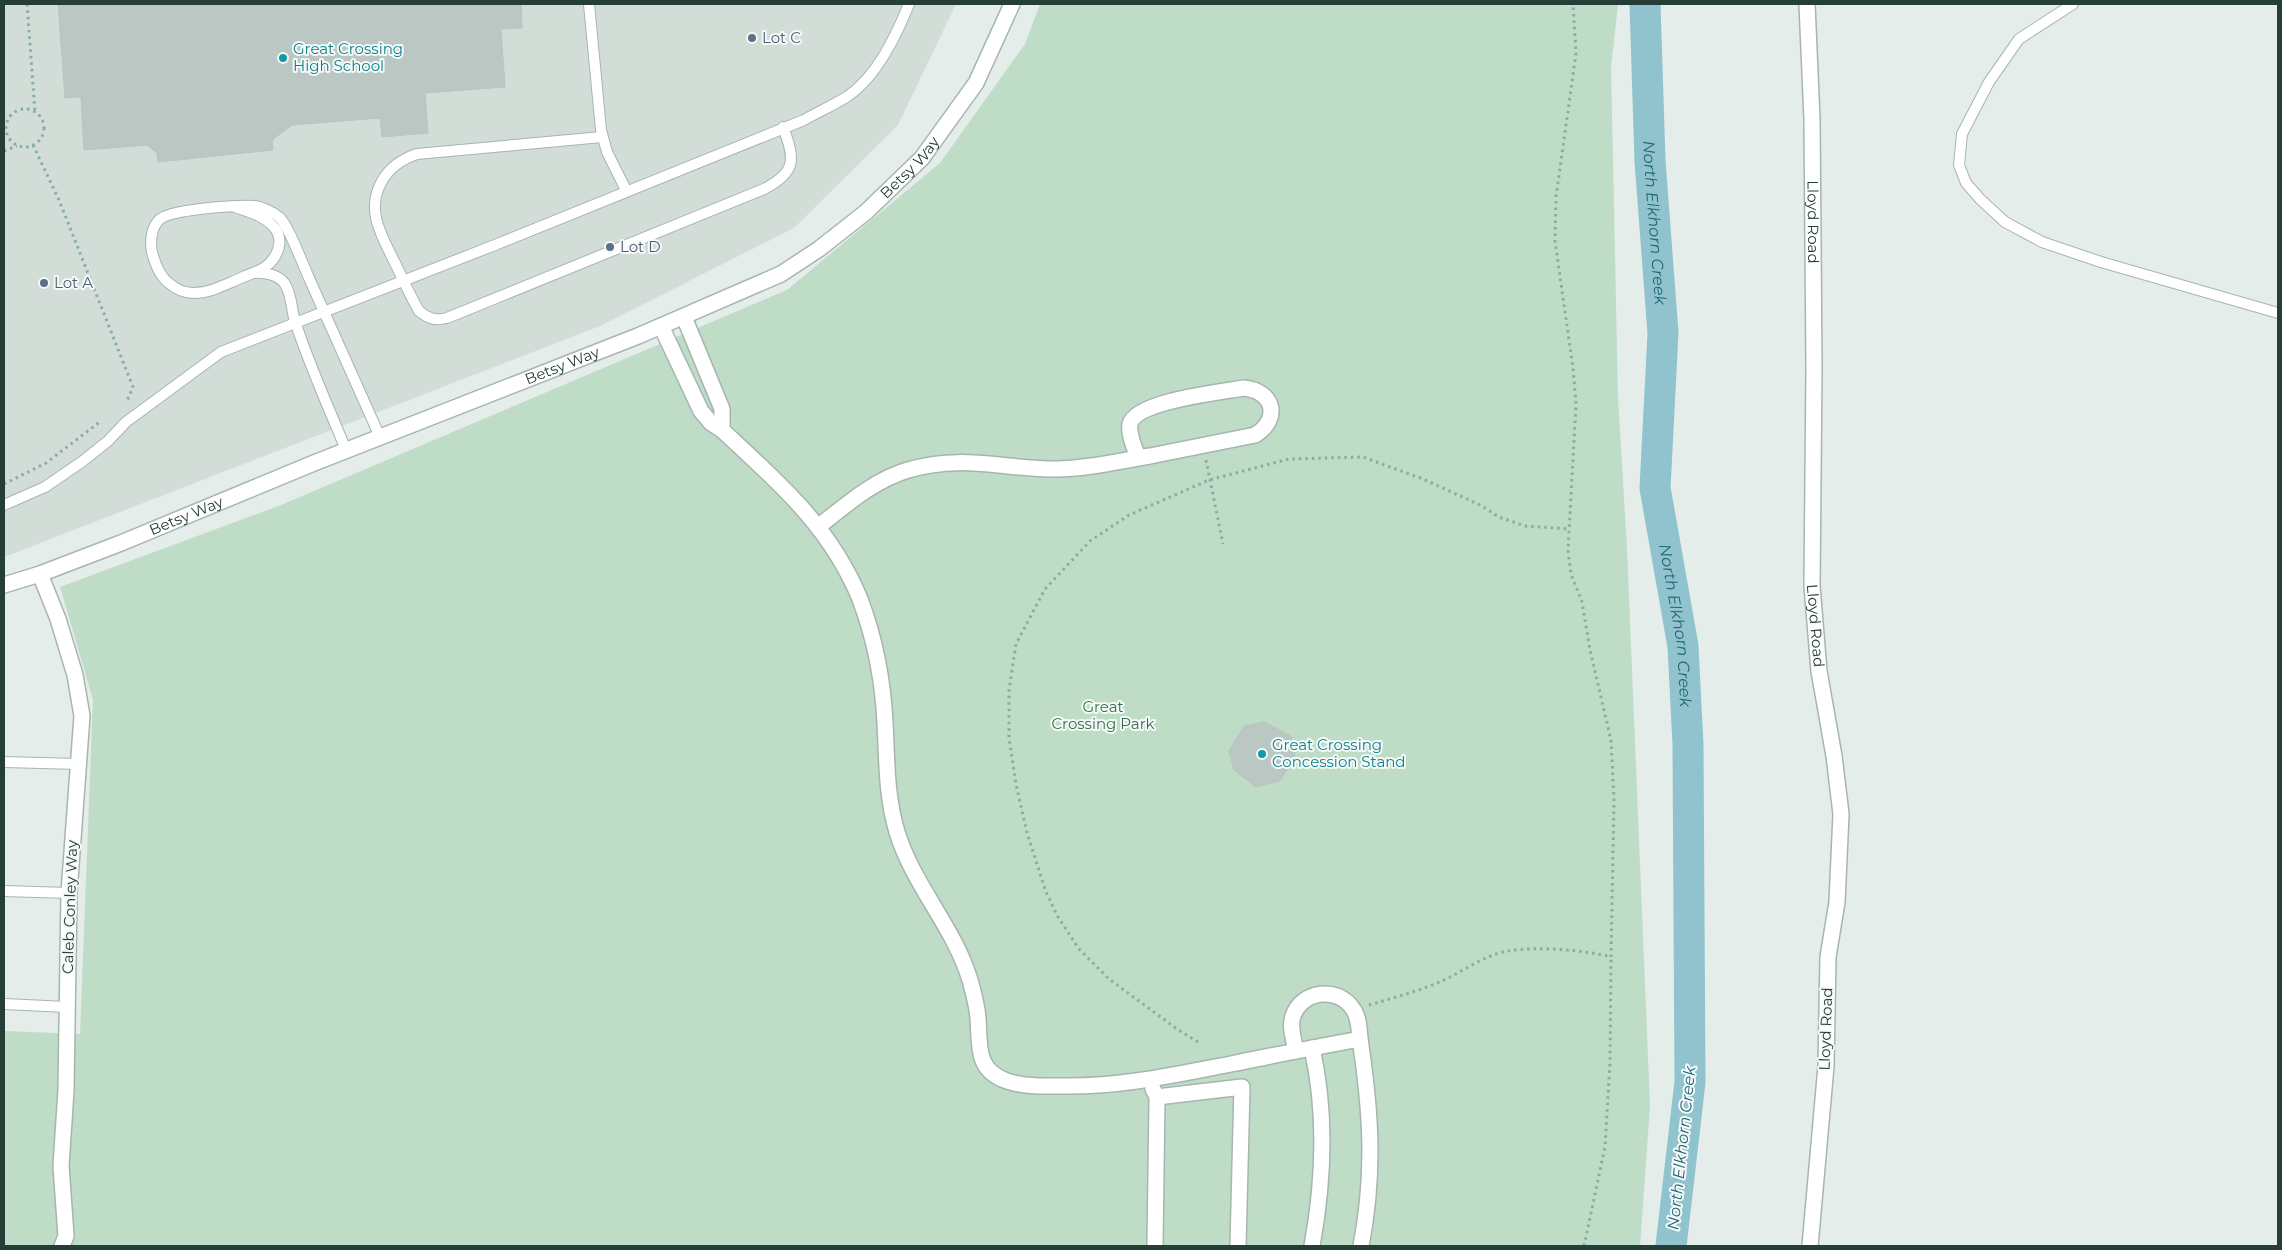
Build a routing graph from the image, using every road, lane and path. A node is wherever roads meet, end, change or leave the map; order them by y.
1 (26, 4) edge
2 (589, 4) edge
3 (909, 4) edge
4 (1012, 4) edge
5 (1573, 4) edge
6 (1806, 4) edge
7 (2072, 4) edge
8 (36, 112) junction
9 (784, 128) junction
10 (602, 137) junction
11 (33, 145) junction
12 (17, 146) junction
13 (4, 151) edge
14 (626, 190) junction
15 (235, 207) junction
16 (251, 274) junction
17 (403, 280) junction
18 (324, 311) junction
19 (2278, 313) edge
20 (684, 317) junction
21 (295, 322) junction
22 (661, 326) junction
23 (708, 376) junction
24 (689, 384) junction
25 (126, 401) dead end
26 (101, 421) dead end
27 (722, 430) junction
28 (380, 437) junction
29 (1204, 445) junction
30 (346, 450) junction
31 (1138, 458) junction
32 (1209, 480) junction
33 (4, 484) edge
34 (4, 505) edge
35 (818, 527) junction
36 (1569, 529) junction
37 (1223, 544) dead end
38 (40, 574) junction
39 (4, 585) edge
40 (4, 762) edge
41 (78, 764) junction
42 (4, 891) edge
43 (69, 893) junction
44 (1611, 957) junction
45 (4, 1004) edge
46 (67, 1007) junction
47 (1361, 1008) dead end
48 (1360, 1039) junction
49 (1198, 1042) dead end
50 (1312, 1048) junction
51 (1296, 1051) junction
52 (1150, 1080) junction
53 (1157, 1097) junction
54 (62, 1246) edge
55 (1155, 1246) edge
56 (1238, 1246) edge
57 (1312, 1246) edge
58 (1361, 1246) edge
59 (1584, 1246) edge
60 (1810, 1246) edge

1 - 8 path
2 - 10 lane
3 - 9 lane
4 - 20 street, Betsy Way
5 - 36 path
6 - 60 street, Lloyd Road
7 - 19 lane
8 - 11 path
8 - 12 path
9 - 14 lane
9 - 17 lane
10 - 14 lane
10 - 17 lane
11 - 12 path
11 - 25 path
12 - 13 path
14 - 17 lane
15 - 16 lane
15 - 16 lane
15 - 18 lane
16 - 21 lane
17 - 18 lane
18 - 21 lane
18 - 28 lane
20 - 22 street, Betsy Way
20 - 23 street
21 - 30 lane
21 - 34 lane
22 - 24 street
22 - 28 street, Betsy Way
23 - 24 street
23 - 27 street
24 - 27 street
26 - 33 path
27 - 35 street
28 - 30 street, Betsy Way
29 - 31 street
29 - 31 street
29 - 32 path
30 - 38 street, Betsy Way
31 - 35 street
32 - 36 path
32 - 37 path
32 - 49 path
35 - 52 street
36 - 44 path
38 - 39 street, Betsy Way
38 - 41 street, Caleb Conley Way
40 - 41 lane
41 - 43 street, Caleb Conley Way
42 - 43 lane
43 - 46 street, Caleb Conley Way
44 - 47 path
44 - 59 path
45 - 46 lane
46 - 54 street, Caleb Conley Way
48 - 50 street
48 - 51 street
48 - 58 street
50 - 51 street
50 - 57 street
51 - 52 street
52 - 53 street
53 - 55 street
53 - 56 street

